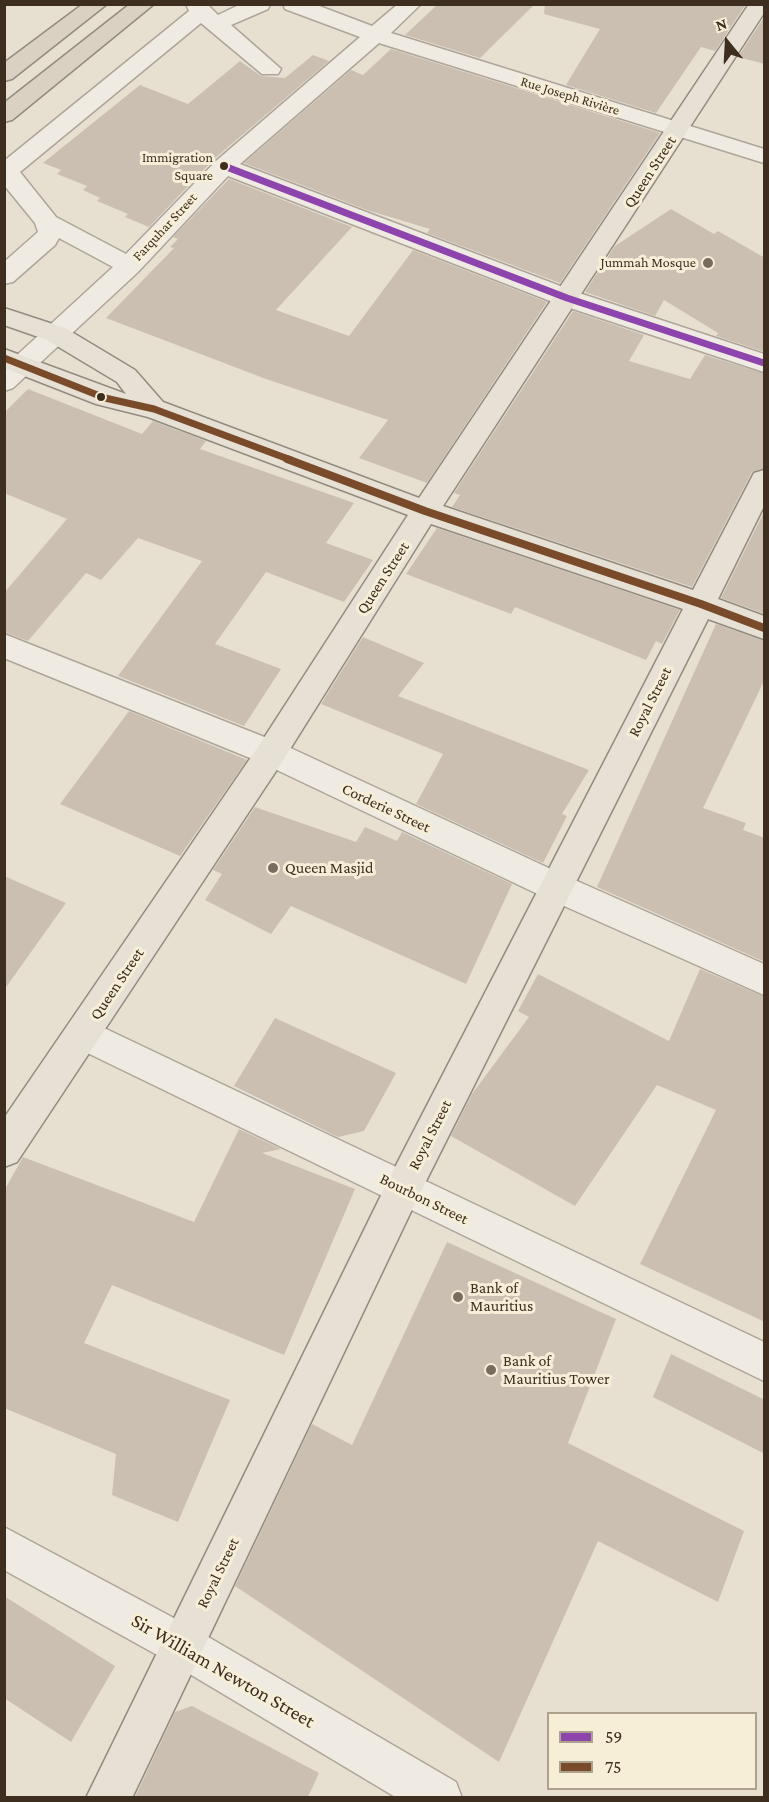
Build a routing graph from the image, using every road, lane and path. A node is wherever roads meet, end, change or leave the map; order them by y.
1 (97, 4) edge
2 (144, 4) edge
3 (260, 4) edge
4 (293, 4) edge
5 (411, 4) edge
6 (760, 4) edge
7 (204, 14) edge
8 (375, 35) junction
9 (270, 69) dead end
10 (4, 74) edge
11 (4, 115) edge
12 (678, 129) junction
13 (765, 156) edge
14 (224, 166) junction
15 (47, 222) junction
16 (129, 266) junction
17 (4, 276) edge
18 (567, 298) junction
19 (4, 316) edge
20 (56, 334) junction
21 (765, 363) edge
22 (10, 368) edge
23 (154, 409) junction
24 (765, 480) edge
25 (425, 511) junction
26 (701, 603) junction
27 (765, 628) edge
28 (4, 645) edge
29 (271, 753) junction
30 (556, 887) junction
31 (765, 980) edge
32 (83, 1034) junction
33 (4, 1150) edge
34 (403, 1189) junction
35 (765, 1362) edge
36 (4, 1547) edge
37 (183, 1646) junction
38 (108, 1797) edge
39 (440, 1797) edge

1 - 10 highway
2 - 11 highway
3 - 7 street
4 - 8 street, Rue Joseph Rivière
5 - 8 street, Farquhar Street
6 - 12 main road, Queen Street
7 - 9 street
7 - 15 street
8 - 12 street, Rue Joseph Rivière
8 - 14 street, Farquhar Street
12 - 13 street, Rue Joseph Rivière
12 - 18 main road, Queen Street
14 - 16 street, Farquhar Street
14 - 18 street
15 - 16 street
15 - 17 street
16 - 20 street, Farquhar Street
18 - 21 street
18 - 25 main road, Queen Street
19 - 20 main road
20 - 22 street, Farquhar Street
20 - 23 main road
22 - 23 main road
23 - 25 main road
24 - 26 main road, Royal Street
25 - 26 main road
25 - 29 main road, Queen Street
26 - 27 main road
26 - 30 main road, Royal Street
28 - 29 street, Corderie Street
29 - 30 street, Corderie Street
29 - 32 main road, Queen Street
30 - 31 street, Corderie Street
30 - 34 main road, Royal Street
32 - 33 main road, Queen Street
32 - 34 street, Bourbon Street
34 - 35 street, Bourbon Street
34 - 37 main road, Royal Street
36 - 37 street, Sir William Newton Street
37 - 38 main road, Royal Street
37 - 39 street, Sir William Newton Street

